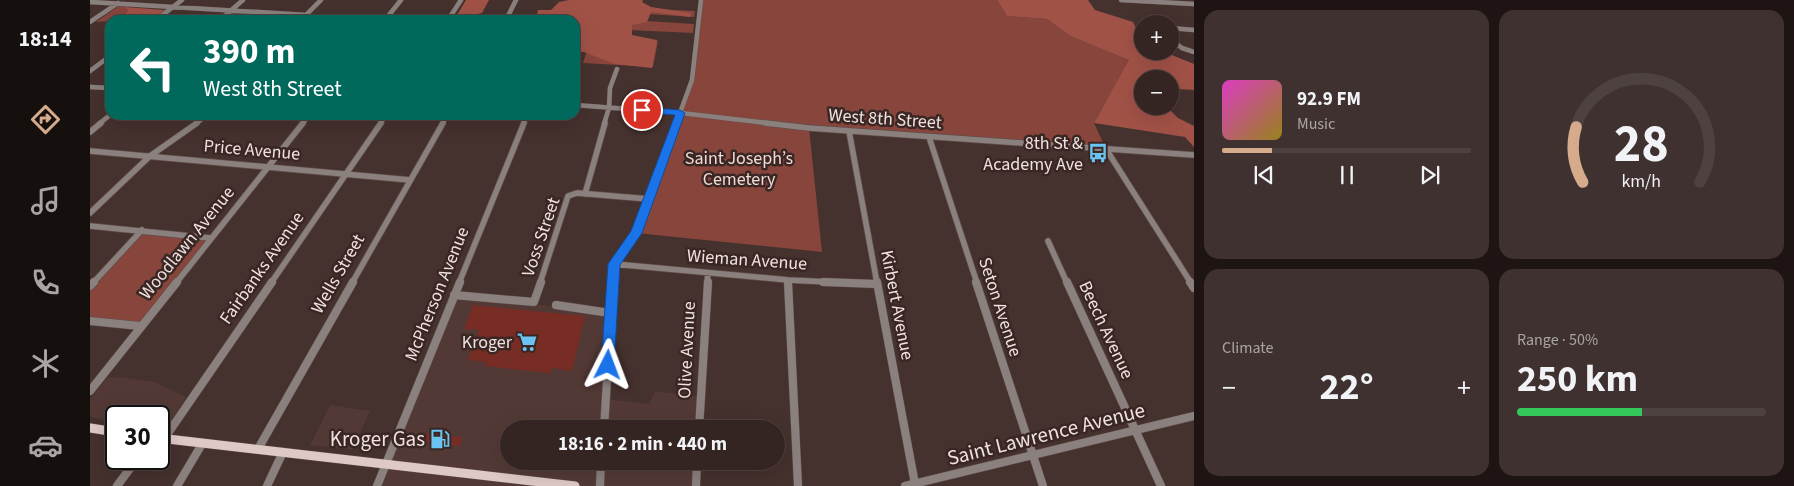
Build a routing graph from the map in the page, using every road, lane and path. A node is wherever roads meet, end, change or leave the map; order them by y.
1 (122, 0) edge
2 (182, 0) edge
3 (243, 0) edge
4 (320, 0) edge
5 (401, 0) edge
6 (461, 0) edge
7 (516, 0) edge
8 (701, 0) edge
9 (1121, 0) edge
10 (90, 2) edge
11 (116, 4) junction
12 (1194, 4) edge
13 (172, 8) junction
14 (231, 11) junction
15 (163, 15) edge
16 (226, 15) edge
17 (306, 15) joint
18 (389, 15) edge
19 (451, 15) edge
20 (508, 15) edge
21 (90, 22) edge
22 (1179, 29) edge
23 (1194, 30) edge
24 (1179, 44) edge
25 (1194, 52) edge
26 (105, 60) edge
27 (617, 69) dead end
28 (90, 71) edge
29 (90, 87) edge
30 (105, 88) edge
31 (580, 105) edge
32 (608, 108) junction
33 (680, 113) junction
34 (105, 119) edge
35 (201, 120) edge
36 (305, 120) edge
37 (383, 120) edge
38 (444, 120) edge
39 (525, 120) edge
40 (849, 131) junction
41 (90, 132) edge
42 (929, 137) junction
43 (1106, 149) junction
44 (90, 152) edge
45 (1194, 155) edge
46 (150, 156) junction
47 (268, 166) junction
48 (348, 173) junction
49 (410, 180) junction
50 (585, 194) junction
51 (649, 199) junction
52 (90, 213) edge
53 (90, 226) edge
54 (142, 230) junction
55 (210, 238) junction
56 (1048, 241) dead end
57 (614, 264) junction
58 (708, 273) junction
59 (788, 280) junction
60 (877, 284) junction
61 (90, 286) edge
62 (1194, 288) edge
63 (454, 294) junction
64 (556, 305) dead end
65 (610, 313) junction
66 (90, 321) edge
67 (140, 326) junction
68 (90, 391) edge
69 (1194, 416) edge
70 (604, 420) edge
71 (700, 420) edge
72 (170, 426) edge
73 (90, 428) edge
74 (105, 430) edge
75 (1136, 430) junction
76 (170, 440) edge
77 (202, 444) junction
78 (258, 449) junction
79 (283, 452) junction
80 (1033, 456) junction
81 (386, 463) junction
82 (129, 470) edge
83 (601, 470) edge
84 (697, 470) edge
85 (533, 483) edge
86 (934, 483) edge
87 (915, 484) junction
88 (117, 486) edge
89 (177, 486) edge
90 (267, 486) edge
91 (377, 486) edge
92 (575, 486) edge
93 (600, 486) edge
94 (696, 486) edge
95 (798, 486) edge
96 (905, 486) edge
97 (1043, 486) edge
98 (1161, 486) edge

1 - 11 street
2 - 13 street
3 - 14 street
4 - 17 street
5 - 18 street
6 - 19 street
7 - 20 street
8 - 33 street
9 - 12 street
10 - 11 street
11 - 13 street
11 - 21 street
13 - 14 street
13 - 15 street
14 - 16 street
14 - 17 street
22 - 23 street
24 - 25 street
26 - 28 street
27 - 32 street
29 - 30 street
31 - 32 street, West 8th Street
32 - 33 street, West 8th Street
32 - 50 street
33 - 40 street, West 8th Street
33 - 51 street
34 - 41 street
35 - 46 street
36 - 47 street, Woodlawn Avenue
37 - 48 street, Fairbanks Avenue
38 - 49 street, Wells Street
39 - 63 street, McPherson Avenue
40 - 42 street, West 8th Street
40 - 60 street, Kirbert Avenue
42 - 43 street, West 8th Street
42 - 80 street, Seton Avenue
43 - 45 street, West 8th Street
43 - 62 street
44 - 46 street, Price Avenue
46 - 47 street, Price Avenue
46 - 52 street
47 - 48 street, Price Avenue
47 - 55 street, Woodlawn Avenue
48 - 49 street, Price Avenue
48 - 72 street, Fairbanks Avenue
49 - 78 street, Wells Street
50 - 51 street
50 - 63 street, Voss Street
51 - 57 street
53 - 54 street
54 - 55 street
54 - 61 street
55 - 67 street, Woodlawn Avenue
56 - 75 street, Beech Avenue
57 - 58 street, Wieman Avenue
57 - 65 street
58 - 59 street, Wieman Avenue
58 - 71 street, Olive Avenue
59 - 60 street, Wieman Avenue
59 - 95 street
60 - 87 street, Kirbert Avenue
63 - 81 street, McPherson Avenue
64 - 65 street
65 - 70 street
66 - 67 street
67 - 68 street, Woodlawn Avenue
69 - 75 street, Saint Lawrence Avenue
73 - 74 main road
75 - 80 street, Saint Lawrence Avenue
75 - 98 street, Beech Avenue
76 - 77 main road
77 - 78 main road
77 - 89 street
78 - 79 main road
79 - 81 main road
79 - 90 street
80 - 86 street, Saint Lawrence Avenue
80 - 97 street, Seton Avenue
81 - 85 main road
81 - 91 street, McPherson Avenue
82 - 88 street
83 - 93 street
84 - 94 street
85 - 92 main road
86 - 87 street, Saint Lawrence Avenue
87 - 96 street, Saint Lawrence Avenue

